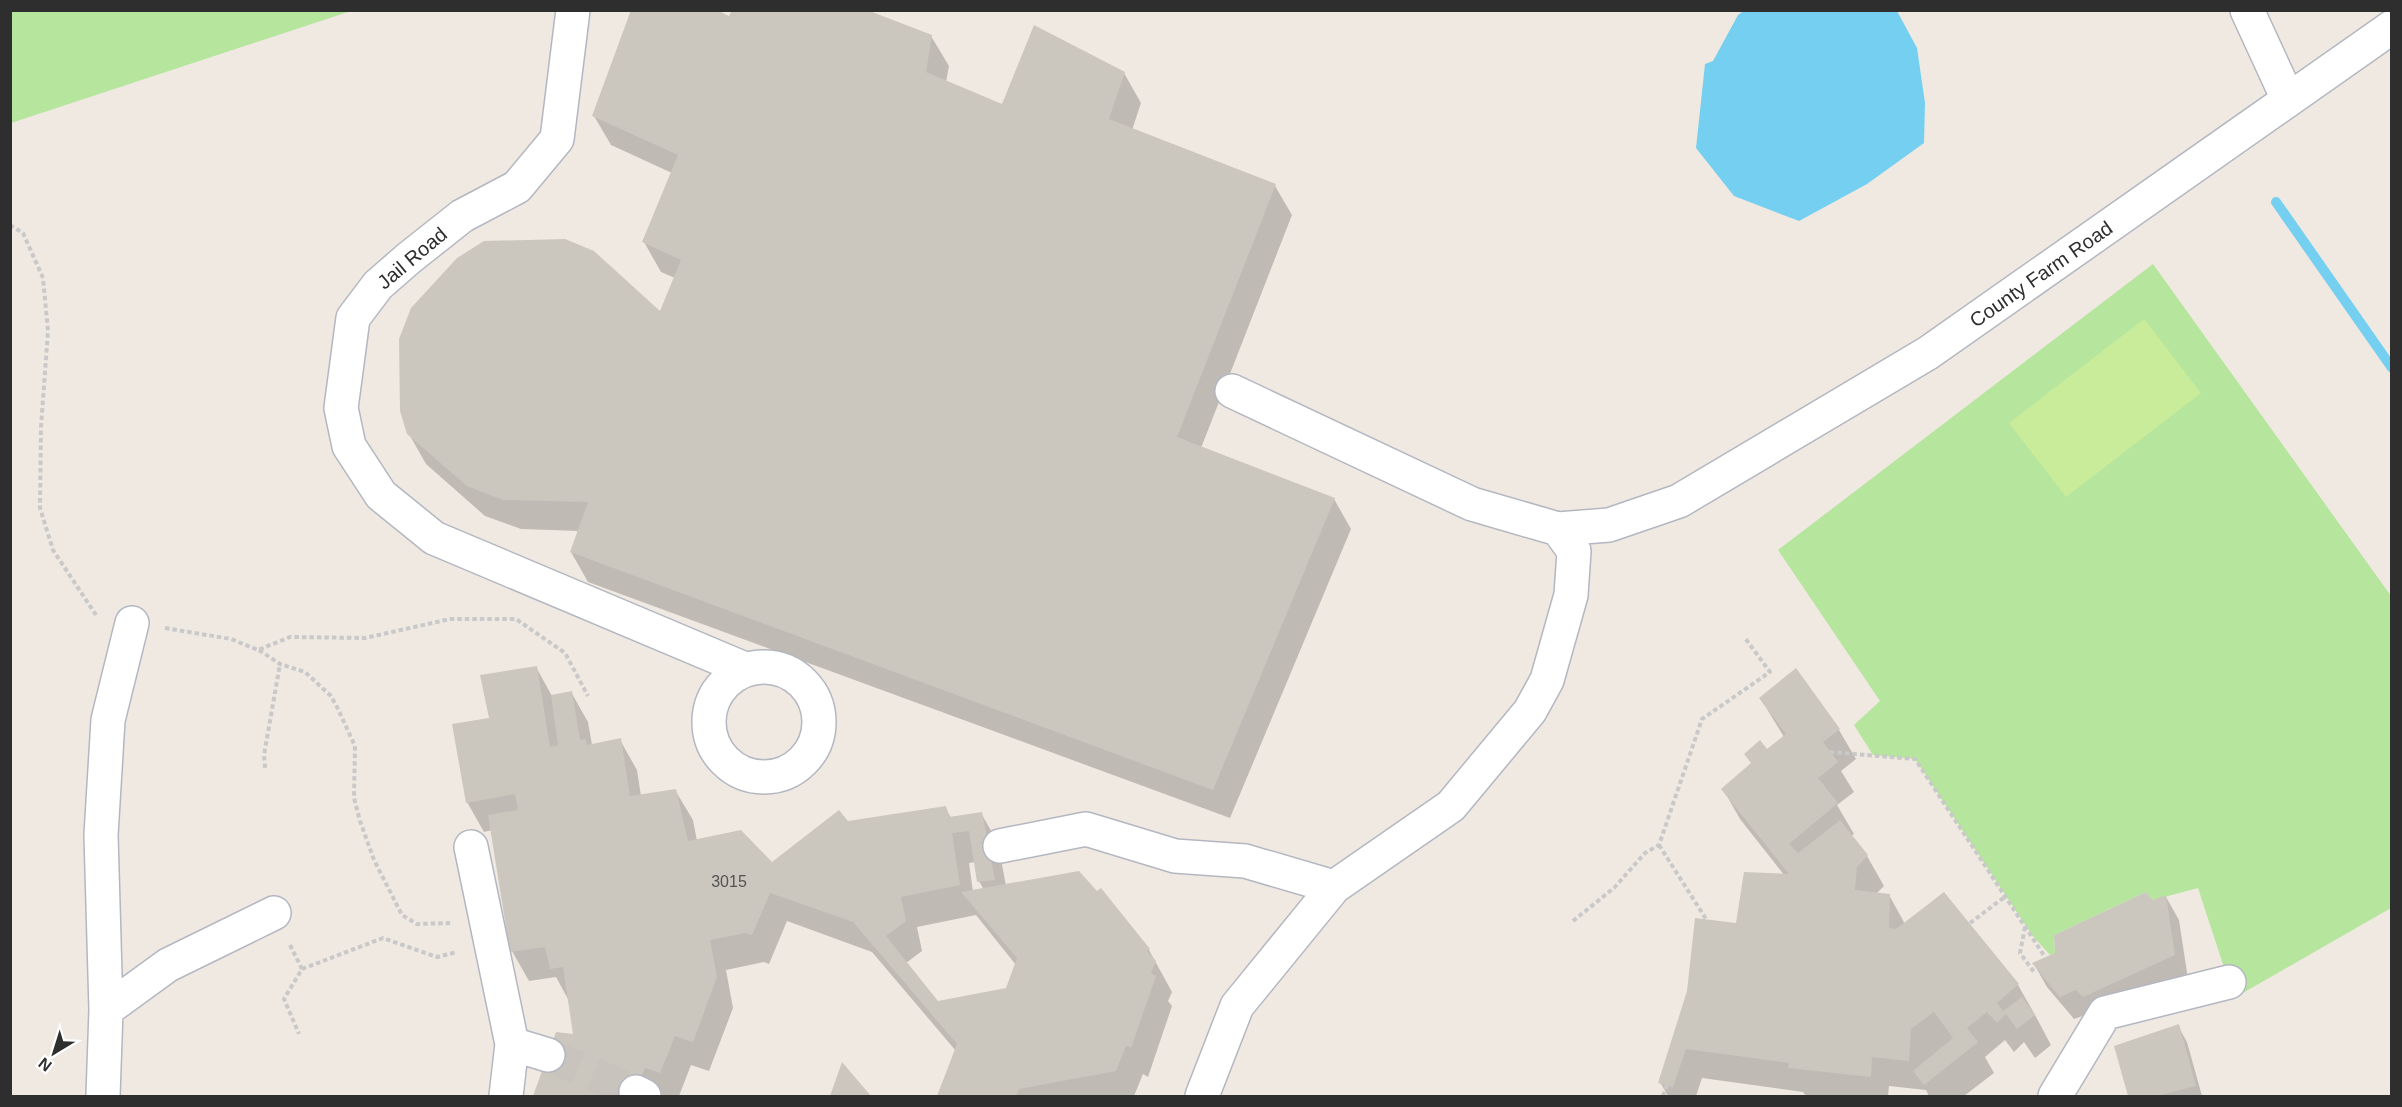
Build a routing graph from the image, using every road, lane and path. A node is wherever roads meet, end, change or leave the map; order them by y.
1 (573, 10) edge
2 (2247, 10) edge
3 (2389, 35) edge
4 (2288, 99) junction
5 (10, 225) edge
6 (1232, 391) dead end
7 (1558, 529) junction
8 (128, 638) junction
9 (1745, 638) dead end
10 (258, 650) junction
11 (280, 664) junction
12 (746, 669) dead end
13 (588, 696) dead end
14 (1830, 752) dead end
15 (265, 768) dead end
16 (1659, 845) junction
17 (1000, 846) dead end
18 (471, 847) dead end
19 (1334, 887) junction
20 (2006, 897) junction
21 (274, 913) joint
22 (1706, 919) dead end
23 (1573, 921) dead end
24 (454, 923) dead end
25 (1970, 923) dead end
26 (2026, 926) junction
27 (458, 951) dead end
28 (2045, 957) dead end
29 (303, 969) junction
30 (2034, 972) dead end
31 (2229, 982) dead end
32 (106, 1010) junction
33 (299, 1034) dead end
34 (512, 1044) junction
35 (548, 1055) tunnel mouth
36 (1667, 1085) dead end
37 (103, 1096) edge
38 (506, 1096) edge
39 (1202, 1096) edge
40 (1663, 1096) edge
41 (2055, 1096) edge

1 - 12 lane, Jail Road
2 - 4 lane
3 - 4 lane, County Farm Road
4 - 7 lane, County Farm Road
5 - 8 path
6 - 7 lane
7 - 19 lane
8 - 10 path
8 - 32 lane
9 - 16 path
10 - 11 path
10 - 13 path
11 - 15 path
11 - 24 path
14 - 20 path
16 - 22 path
16 - 23 path
17 - 19 lane
18 - 34 lane
19 - 39 lane
20 - 25 path
20 - 26 path
21 - 29 path
21 - 32 lane
26 - 28 path
26 - 30 path
27 - 29 path
29 - 33 path
31 - 41 lane
32 - 37 lane
34 - 35 lane
34 - 38 lane
36 - 40 path

